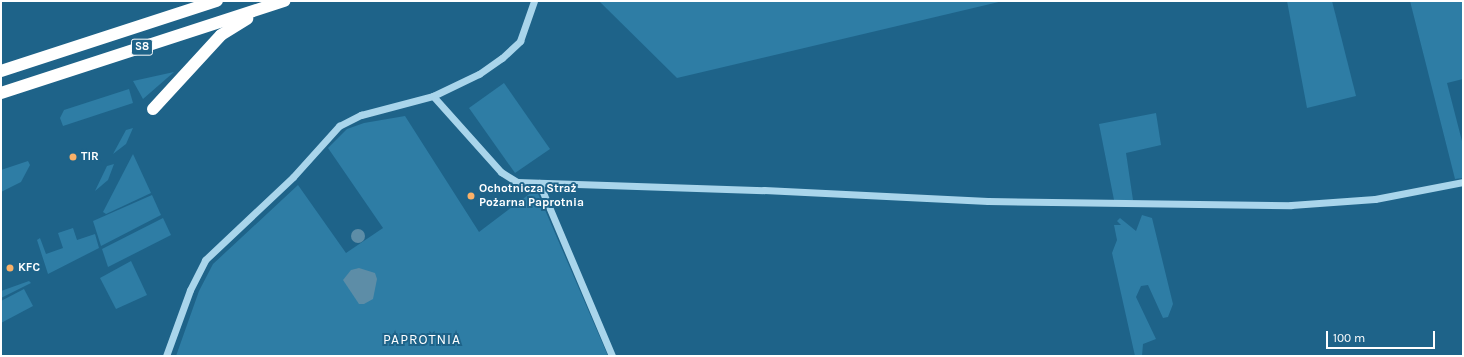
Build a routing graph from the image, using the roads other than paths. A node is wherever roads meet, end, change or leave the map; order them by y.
1 (217, 1) edge
2 (284, 1) edge
3 (534, 1) edge
4 (1, 71) edge
5 (1, 93) edge
6 (433, 96) junction
7 (153, 109) dead end
8 (1463, 182) edge
9 (539, 183) junction
10 (166, 356) edge
11 (612, 356) edge

1 - 4 highway, S8
2 - 5 highway, S8
2 - 7 highway
3 - 6 street
6 - 9 street
6 - 10 street
8 - 9 street
9 - 11 street

